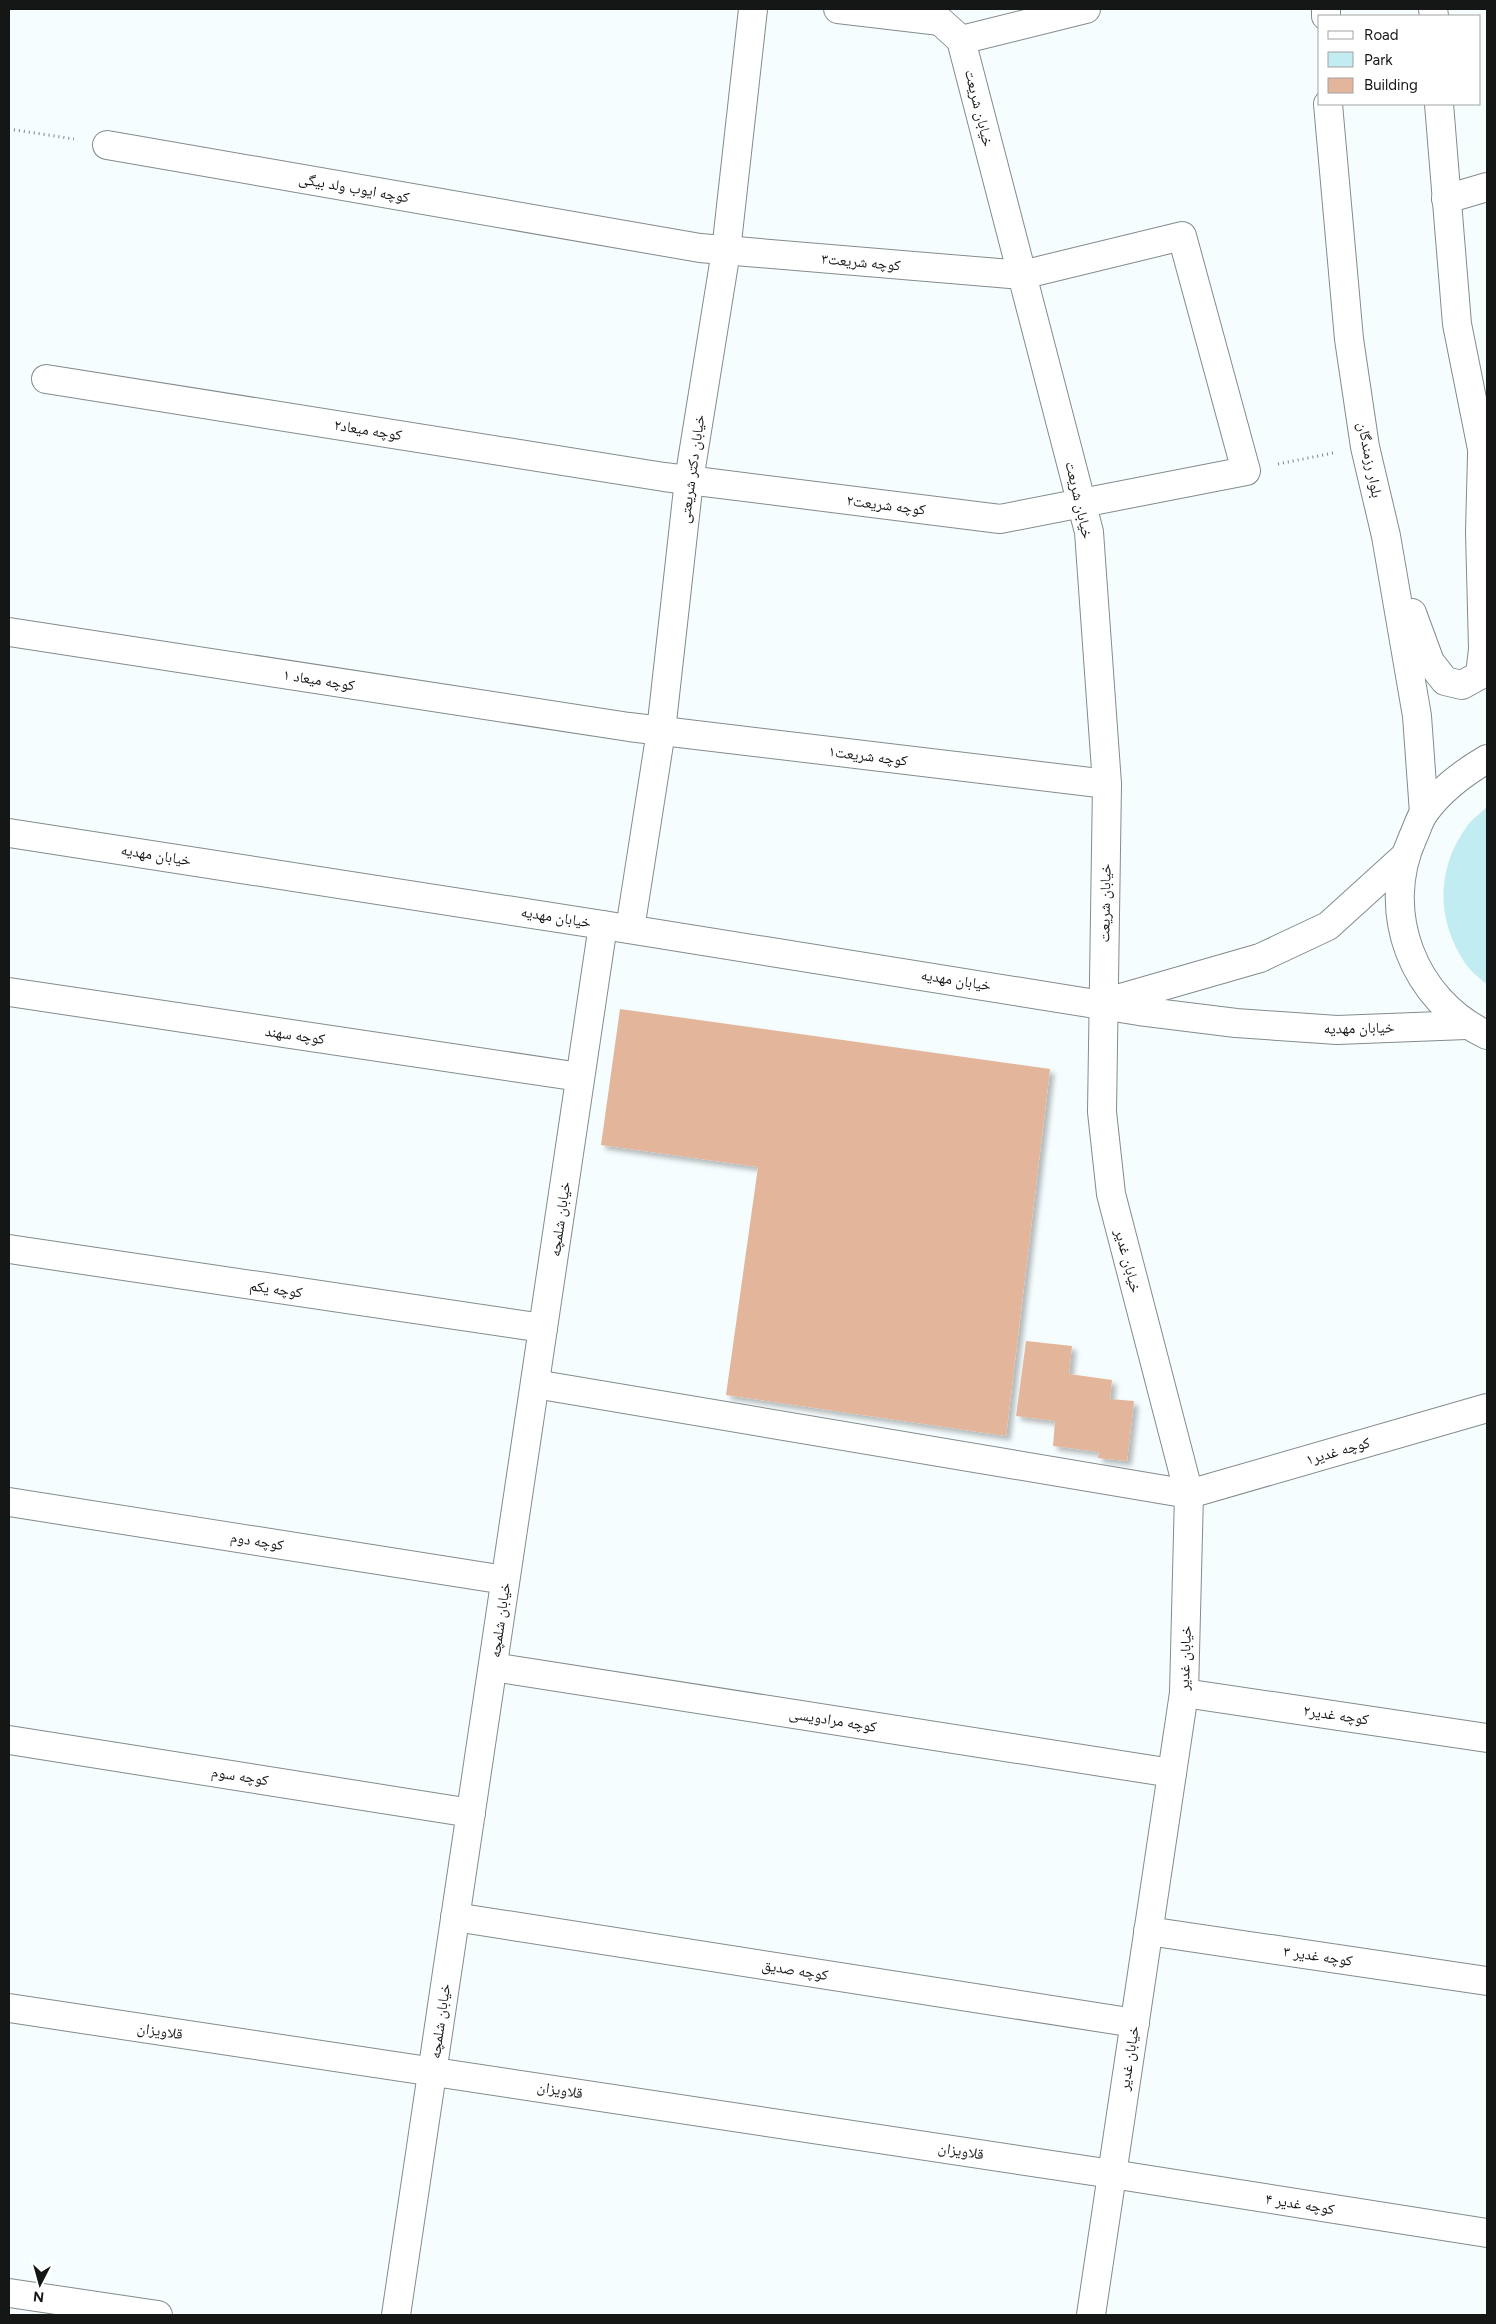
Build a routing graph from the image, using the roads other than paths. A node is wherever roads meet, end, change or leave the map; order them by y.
1 (753, 9) edge
2 (838, 9) edge
3 (1086, 9) edge
4 (962, 40) junction
5 (1328, 105) edge
6 (1438, 105) edge
7 (107, 145) road end
8 (1487, 187) edge
9 (1446, 199) junction
10 (700, 248) joint
11 (726, 251) junction
12 (1022, 275) junction
13 (46, 379) dead end
14 (1486, 462) edge
15 (1246, 471) joint
16 (690, 480) junction
17 (1081, 503) junction
18 (1386, 536) junction
19 (9, 632) edge
20 (629, 727) joint
21 (661, 731) junction
22 (1487, 759) edge
23 (1107, 784) junction
24 (1424, 813) junction
25 (9, 833) edge
26 (1404, 856) junction
27 (603, 925) junction
28 (630, 929) junction
29 (9, 992) edge
30 (1103, 1004) junction
31 (1477, 1030) edge
32 (580, 1077) junction
33 (9, 1249) edge
34 (544, 1328) junction
35 (535, 1384) junction
36 (1487, 1408) edge
37 (1189, 1494) junction
38 (9, 1502) edge
39 (506, 1580) junction
40 (493, 1667) junction
41 (1184, 1693) junction
42 (1487, 1738) edge
43 (9, 1740) edge
44 (1172, 1773) junction
45 (471, 1813) junction
46 (455, 1918) junction
47 (1148, 1931) junction
48 (1487, 1981) edge
49 (9, 2008) edge
50 (1135, 2023) junction
51 (433, 2071) junction
52 (1112, 2174) junction
53 (1487, 2233) edge
54 (9, 2293) edge
55 (158, 2315) edge
56 (396, 2315) edge
57 (1091, 2315) edge

1 - 11 street, خیابان دکتر شریعتی
2 - 4 street
3 - 4 street
4 - 12 street, خیابان شریعت
5 - 18 street, بلوار رزمندگان
6 - 9 street
7 - 10 street, کوچه ایوب ولد بیگی
8 - 9 street
9 - 14 street
10 - 11 street, کوچه شریعت۳
11 - 12 street, کوچه شریعت۳
11 - 16 street, خیابان دکتر شریعتی
12 - 15 street, کوچه شریعت۳
12 - 17 street, خیابان شریعت
13 - 16 street, کوچه میعاد۲
14 - 18 street
15 - 17 street, کوچه شریعت۲
16 - 17 street, کوچه شریعت۲
16 - 21 street, خیابان دکتر شریعتی
17 - 23 street, خیابان شریعت
18 - 24 street, بلوار رزمندگان
19 - 20 street, کوچه میعاد ۱
20 - 21 street, کوچه شریعت۱
21 - 23 street, کوچه شریعت۱
21 - 28 street, خیابان دکتر شریعتی
22 - 24 street
23 - 30 street, خیابان شریعت
24 - 26 street
25 - 27 street, خیابان مهدیه
26 - 30 street, خیابان مهدیه
26 - 31 street
27 - 28 street, خیابان مهدیه
27 - 32 street, خیابان شلمچه
28 - 30 street, خیابان مهدیه
29 - 32 street, کوچه سهند
30 - 31 street, خیابان مهدیه
30 - 37 street, خیابان غدیر
32 - 34 street, خیابان شلمچه
33 - 34 street, کوچه یکم
34 - 35 street, خیابان شلمچه
35 - 37 street
35 - 39 street, خیابان شلمچه
36 - 37 street, کوچه غدیر۱
37 - 41 street, خیابان غدیر
38 - 39 street, کوچه دوم
39 - 40 street, خیابان شلمچه
40 - 44 street, کوچه مرادویسی
40 - 45 street, خیابان شلمچه
41 - 42 street, کوچه غدیر۲
41 - 44 street, خیابان غدیر
43 - 45 street, کوچه سوم
44 - 47 street, خیابان غدیر
45 - 46 street, خیابان شلمچه
46 - 50 street, کوچه صدیق
46 - 51 street, خیابان شلمچه
47 - 48 street, کوچه غدیر ۳
47 - 50 street, خیابان غدیر
49 - 51 street, قلاویزان
50 - 52 street, خیابان غدیر
51 - 52 street, قلاویزان
51 - 56 street, خیابان شلمچه
52 - 53 street, کوچه غدیر ۴
52 - 57 street, خیابان غدیر
54 - 55 street

